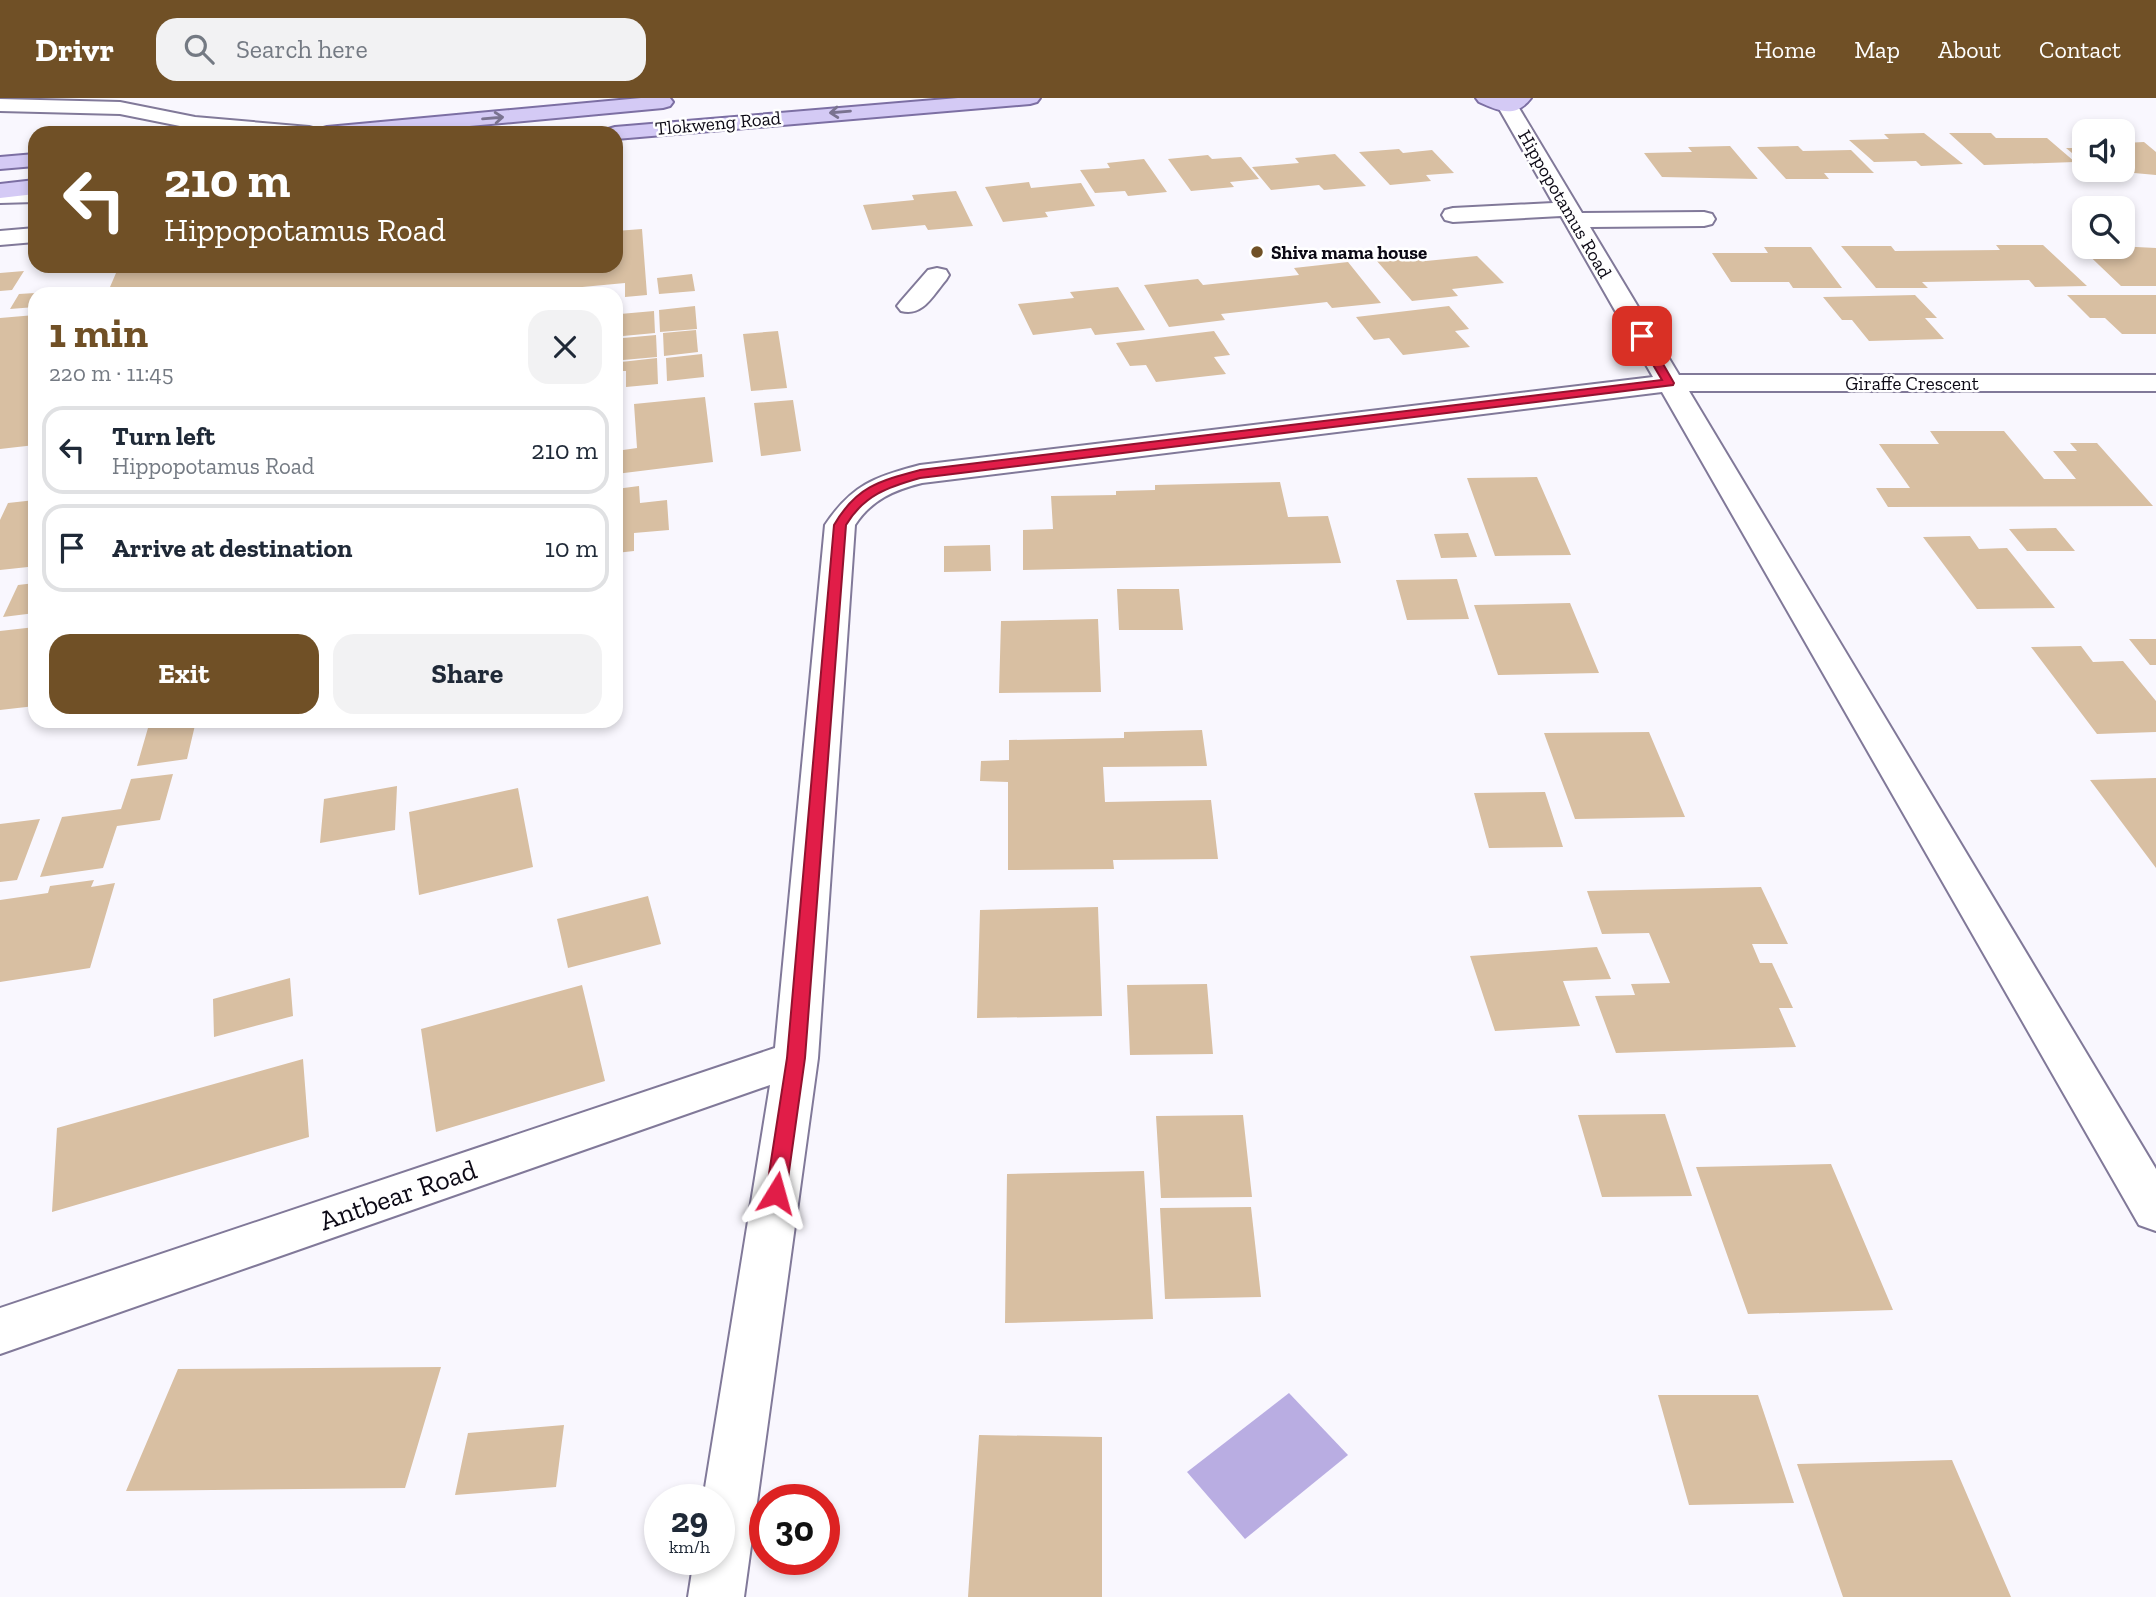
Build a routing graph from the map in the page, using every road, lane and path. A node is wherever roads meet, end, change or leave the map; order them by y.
1 (1030, 98) edge
2 (1486, 98) edge
3 (687, 99) edge
4 (1511, 101) edge
5 (127, 103) edge
6 (0, 105) edge
7 (220, 126) edge
8 (401, 126) edge
9 (623, 133) edge
10 (28, 160) edge
11 (0, 163) edge
12 (28, 188) edge
13 (0, 191) edge
14 (28, 195) edge
15 (0, 196) edge
16 (1453, 215) dead end
17 (1571, 215) junction
18 (1704, 219) dead end
19 (28, 236) edge
20 (0, 238) edge
21 (937, 275) dead end
22 (910, 306) dead end
23 (1669, 383) junction
24 (2156, 383) edge
25 (796, 1058) junction
26 (2156, 1211) edge
27 (0, 1331) edge
28 (716, 1597) edge

1 -> 9 main road, Tlokweng Road
2 - 4 main road
8 -> 3 main road, Tlokweng Road
4 - 17 street, Hippopotamus Road
5 - 6 street
5 - 7 street
10 - 11 main road
12 - 13 main road
14 - 15 street
16 - 17 street
17 - 18 street
17 - 23 street, Hippopotamus Road
19 - 20 street
21 - 22 street
23 - 24 street, Giraffe Crescent
23 - 25 street, Giraffe Crescent
23 - 26 street, Hippopotamus Road
25 - 27 street, Antbear Road
25 - 28 street, Giraffe Crescent

